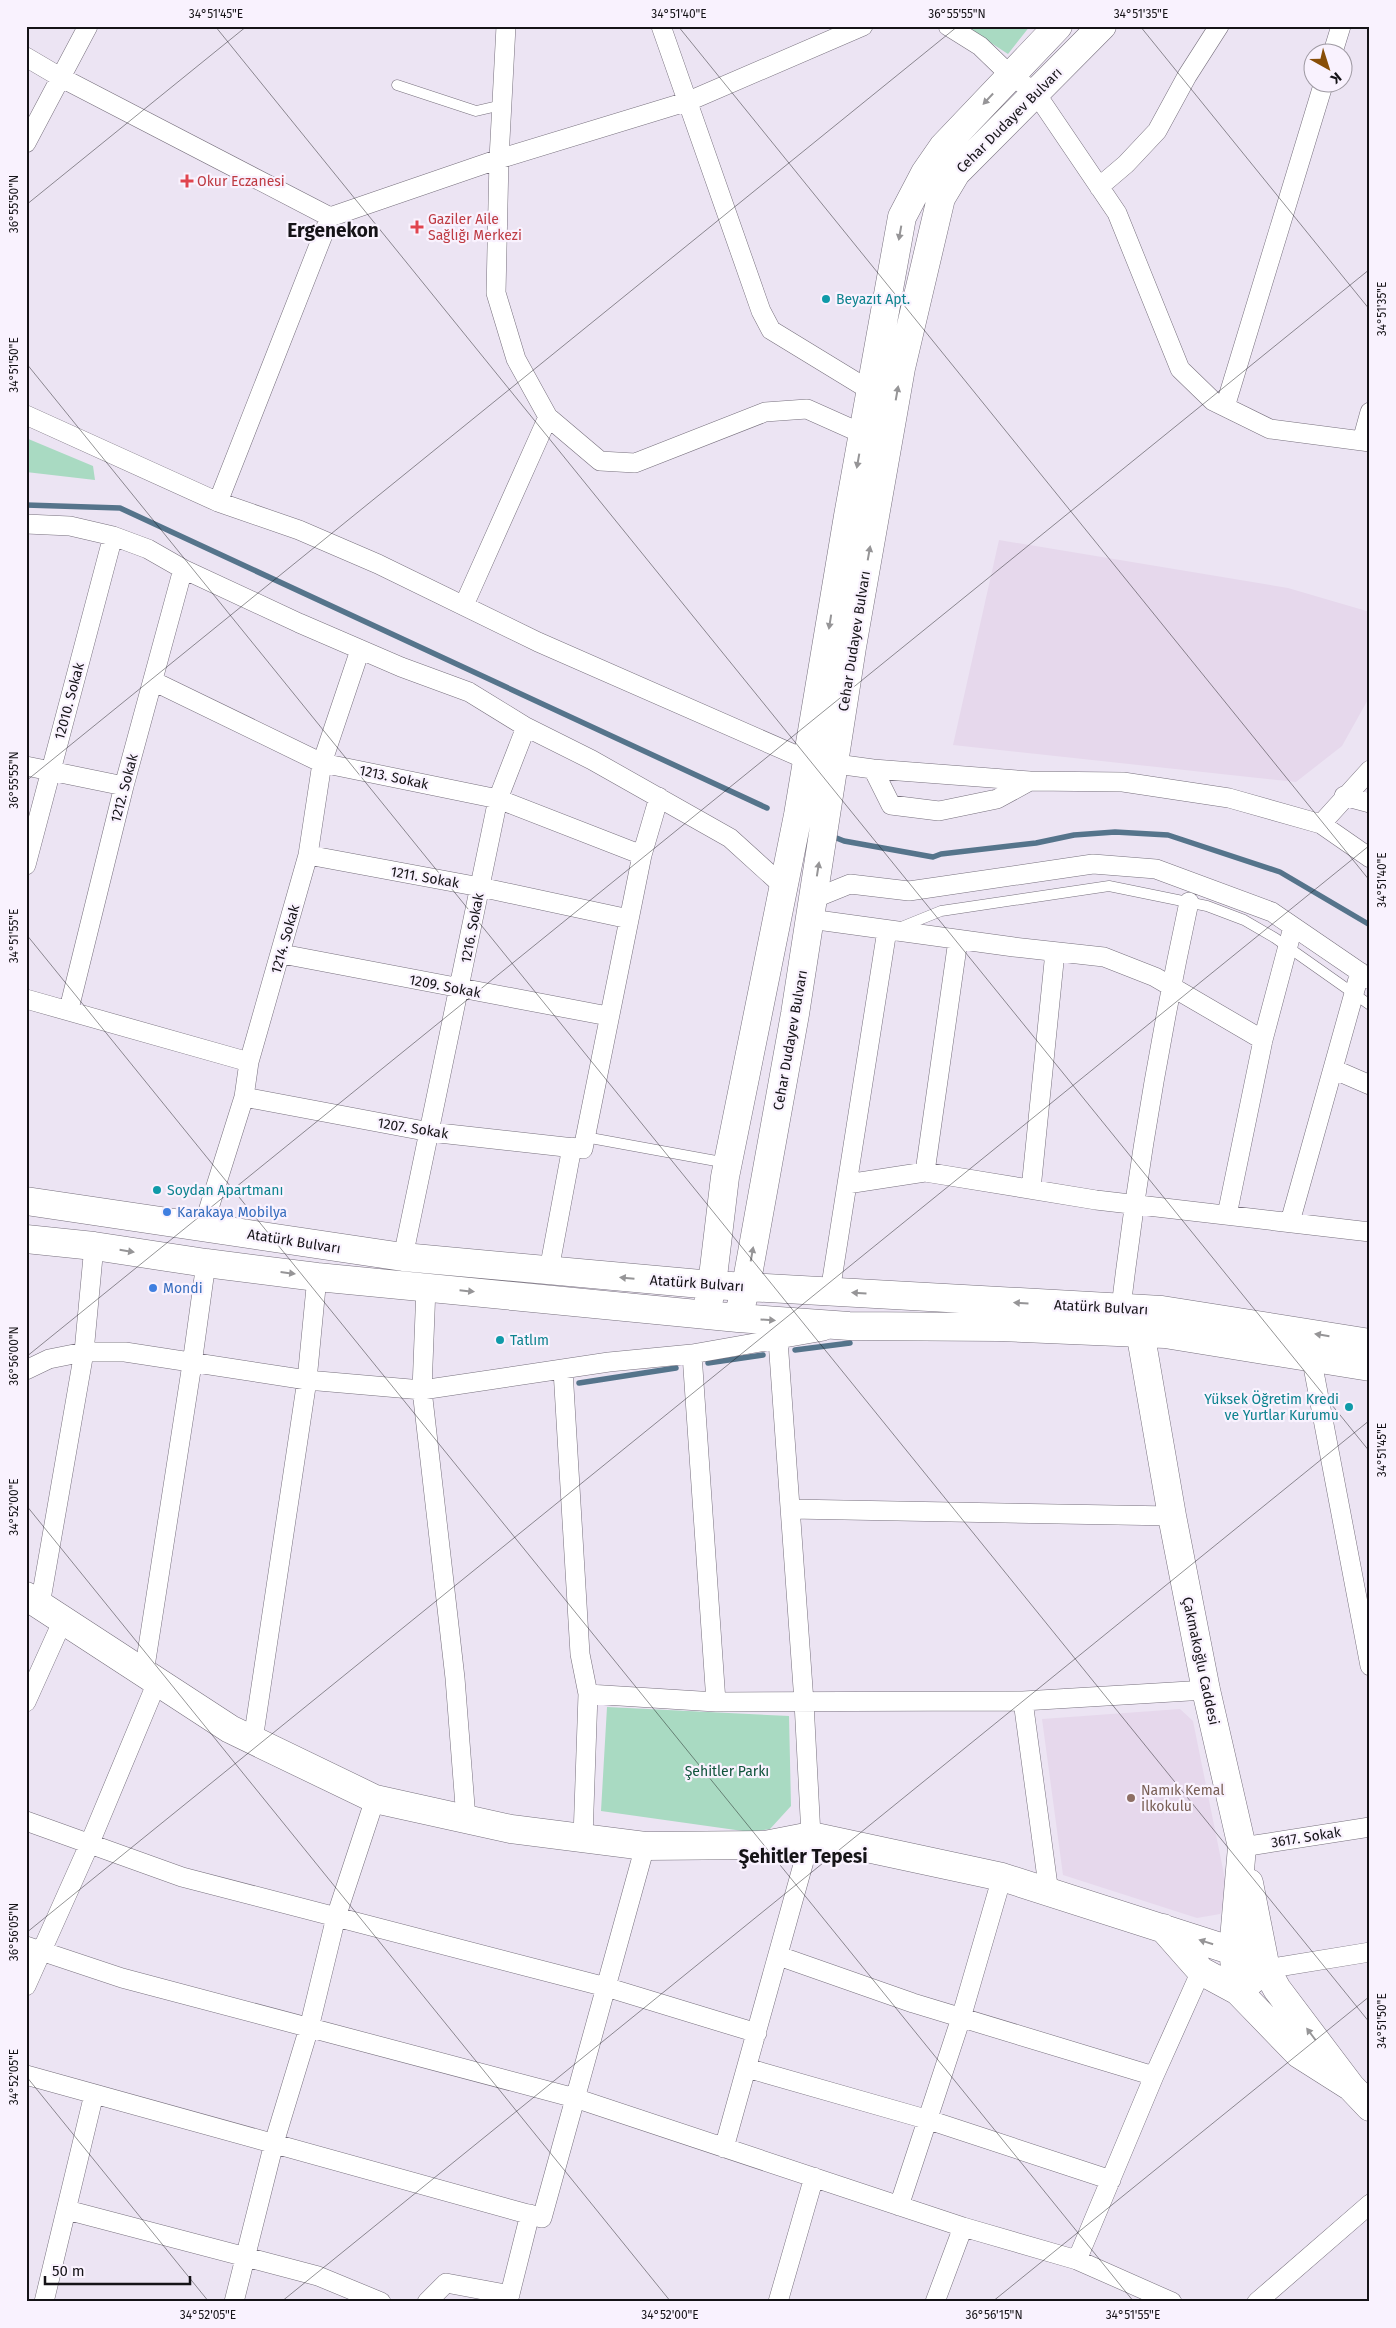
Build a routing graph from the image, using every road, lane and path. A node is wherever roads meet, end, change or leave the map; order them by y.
1 (88, 26) edge
2 (506, 26) edge
3 (662, 26) edge
4 (863, 26) edge
5 (948, 26) edge
6 (1058, 26) edge
7 (1102, 26) edge
8 (1219, 26) edge
9 (1341, 26) edge
10 (1336, 42) edge
11 (26, 57) edge
12 (1010, 75) junction
13 (60, 78) junction
14 (397, 85) dead end
15 (1035, 92) junction
16 (1321, 92) edge
17 (689, 101) junction
18 (502, 105) junction
19 (26, 144) edge
20 (499, 159) junction
21 (1099, 187) junction
22 (330, 217) junction
23 (871, 391) junction
24 (1225, 407) junction
25 (1370, 412) edge
26 (26, 415) edge
27 (548, 417) junction
28 (863, 434) junction
29 (1366, 441) edge
30 (218, 502) junction
31 (26, 524) edge
32 (113, 536) junction
33 (183, 569) junction
34 (464, 606) junction
35 (360, 650) junction
36 (153, 681) junction
37 (526, 727) junction
38 (807, 760) junction
39 (322, 763) junction
40 (834, 765) junction
41 (26, 766) edge
42 (873, 769) junction
43 (1370, 770) edge
44 (51, 771) junction
45 (1030, 781) junction
46 (124, 786) junction
47 (1344, 796) junction
48 (659, 797) junction
49 (498, 799) junction
50 (1370, 803) edge
51 (1321, 824) junction
52 (308, 855) junction
53 (642, 856) junction
54 (1370, 858) edge
55 (26, 865) edge
56 (480, 887) junction
57 (784, 887) junction
58 (1189, 902) junction
59 (811, 909) junction
60 (628, 919) junction
61 (1293, 926) junction
62 (890, 930) junction
63 (958, 940) junction
64 (1288, 947) junction
65 (1055, 952) junction
66 (282, 954) junction
67 (1365, 976) edge
68 (1171, 987) junction
69 (460, 989) junction
70 (1354, 994) junction
71 (26, 999) edge
72 (1370, 1005) edge
73 (69, 1009) junction
74 (608, 1016) junction
75 (1263, 1040) junction
76 (249, 1062) junction
77 (1333, 1069) junction
78 (1370, 1085) edge
79 (244, 1097) junction
80 (430, 1132) junction
81 (580, 1144) junction
82 (728, 1163) junction
83 (925, 1172) junction
84 (847, 1184) junction
85 (1031, 1189) junction
86 (26, 1201) edge
87 (1133, 1204) junction
88 (1227, 1215) junction
89 (1290, 1222) junction
90 (203, 1227) junction
91 (1370, 1232) edge
92 (26, 1239) edge
93 (94, 1246) junction
94 (402, 1257) junction
95 (206, 1263) junction
96 (549, 1270) junction
97 (317, 1276) junction
98 (712, 1285) junction
99 (746, 1286) junction
100 (426, 1287) junction
101 (830, 1292) junction
102 (1121, 1308) junction
103 (706, 1314) junction
104 (738, 1318) junction
105 (849, 1326) junction
106 (1140, 1331) junction
107 (778, 1340) junction
108 (1370, 1343) edge
109 (84, 1352) junction
110 (692, 1354) junction
111 (1312, 1356) junction
112 (192, 1364) junction
113 (1370, 1367) edge
114 (26, 1370) edge
115 (563, 1370) junction
116 (307, 1380) junction
117 (422, 1390) junction
118 (791, 1509) junction
119 (1172, 1516) junction
120 (33, 1600) edge
121 (63, 1620) junction
122 (1370, 1666) edge
123 (150, 1677) junction
124 (1206, 1690) junction
125 (588, 1694) junction
126 (1023, 1701) junction
127 (26, 1702) edge
128 (716, 1702) junction
129 (804, 1702) junction
130 (253, 1740) junction
131 (375, 1799) junction
132 (466, 1819) junction
133 (26, 1821) edge
134 (1370, 1827) edge
135 (810, 1836) junction
136 (583, 1838) junction
137 (89, 1845) junction
138 (645, 1846) junction
139 (1242, 1847) junction
140 (1002, 1877) junction
141 (1049, 1893) junction
142 (336, 1917) junction
143 (1163, 1928) junction
144 (34, 1948) edge
145 (1233, 1951) junction
146 (1370, 1952) edge
147 (779, 1956) junction
148 (1266, 1969) junction
149 (1201, 1971) junction
150 (26, 1986) edge
151 (606, 1987) junction
152 (1238, 1991) junction
153 (961, 2018) junction
154 (309, 2028) junction
155 (756, 2033) junction
156 (747, 2068) junction
157 (26, 2075) edge
158 (1154, 2076) junction
159 (1351, 2087) junction
160 (94, 2094) junction
161 (575, 2098) junction
162 (1370, 2107) edge
163 (929, 2120) junction
164 (274, 2143) junction
165 (724, 2148) junction
166 (814, 2178) junction
167 (1111, 2180) junction
168 (1370, 2204) edge
169 (899, 2206) junction
170 (66, 2210) junction
171 (530, 2214) junction
172 (964, 2227) junction
173 (246, 2257) junction
174 (1076, 2260) junction
175 (509, 2298) edge
176 (44, 2302) edge
177 (234, 2302) edge
178 (381, 2302) edge
179 (427, 2302) edge
180 (778, 2302) edge
181 (934, 2302) edge
182 (1172, 2302) edge
183 (1257, 2302) edge

1 - 13 street
2 - 18 street
3 - 17 street
4 - 17 street
5 - 12 street
6 - 12 street, Cehar Dudayev Bulvarı
7 - 15 street, Cehar Dudayev Bulvarı
8 - 21 street
9 - 10 street
11 - 13 street
12 - 15 street
12 -> 23 street, Cehar Dudayev Bulvarı
13 - 19 street
13 - 22 street
14 - 18 lane
15 - 21 street
40 -> 15 street, Cehar Dudayev Bulvarı
16 - 24 street
17 - 20 street
17 - 23 street
18 - 20 street
20 - 22 street
20 - 27 street
21 - 24 street
22 - 30 street
23 - 28 street, Cehar Dudayev Bulvarı
24 - 29 street
25 - 29 street
26 - 30 street
27 - 28 street
27 - 34 street
28 -> 38 street, Cehar Dudayev Bulvarı
30 - 34 street
31 - 32 street
32 - 33 street
32 - 44 street, 12010. Sokak
33 - 35 street
33 - 36 street, 1212. Sokak
34 - 38 street
35 - 37 street
35 - 39 street, 1214. Sokak
36 - 39 street, 1213. Sokak
36 - 46 street, 1212. Sokak
37 - 48 street
37 - 49 street, 1216. Sokak
38 - 40 street
38 - 57 street, Cehar Dudayev Bulvarı
39 - 49 street, 1213. Sokak
39 - 52 street, 1214. Sokak
40 - 42 street
59 -> 40 street, Cehar Dudayev Bulvarı
41 - 44 street
42 - 45 street
42 - 45 street
43 - 47 street
44 - 46 street
44 - 55 street, 12010. Sokak
45 - 51 street
46 - 73 street, 1212. Sokak
47 - 50 street
47 - 51 street
48 - 53 street
48 - 57 street
49 - 53 street, 1213. Sokak
49 - 56 street, 1216. Sokak
51 - 54 street
52 - 56 street, 1211. Sokak
52 - 66 street, 1214. Sokak
53 - 60 street
56 - 60 street, 1211. Sokak
56 - 69 street, 1216. Sokak
57 - 82 street, Cehar Dudayev Bulvarı
58 - 62 lane
58 - 64 lane
58 - 68 street
59 - 61 street
59 - 62 street
99 -> 59 street, Cehar Dudayev Bulvarı
60 - 74 street
61 - 64 street
61 - 67 street
62 - 63 street
62 - 84 street
63 - 65 street
63 - 83 street
64 - 70 lane
64 - 75 street
65 - 68 street
65 - 85 street
66 - 69 street, 1209. Sokak
66 - 76 street, 1214. Sokak
67 - 70 street
68 - 75 street
68 - 87 street
69 - 74 street, 1209. Sokak
69 - 80 street, 1216. Sokak
70 - 72 lane
70 - 77 street
71 - 73 street
73 - 76 street
74 - 81 street
75 - 88 street
76 - 79 street, 1214. Sokak
77 - 78 street
77 - 89 street
79 - 80 street, 1207. Sokak
79 - 90 street, 1214. Sokak
80 - 81 street, 1207. Sokak
80 - 94 street, 1216. Sokak
81 - 82 lane
81 - 96 street
82 - 98 street, Cehar Dudayev Bulvarı
83 - 84 street
83 - 85 street
84 - 101 street
85 - 87 street
86 - 90 street, Atatürk Bulvarı
87 - 88 street
87 - 102 street
88 - 89 street
89 - 91 street
90 - 94 street, Atatürk Bulvarı
92 - 93 street, Atatürk Bulvarı
93 -> 95 street, Atatürk Bulvarı
93 - 109 street
94 - 96 street, Atatürk Bulvarı
95 -> 97 street, Atatürk Bulvarı
95 - 112 street
98 -> 96 street, Atatürk Bulvarı
97 - 100 street, Atatürk Bulvarı
97 - 116 street
98 - 99 street, Atatürk Bulvarı
98 - 103 street, Cehar Dudayev Bulvarı
99 - 101 street, Atatürk Bulvarı
99 - 104 street, Cehar Dudayev Bulvarı
100 -> 103 street, Atatürk Bulvarı
100 - 117 street
102 -> 101 street, Atatürk Bulvarı
108 -> 102 street, Atatürk Bulvarı
103 - 104 street, Atatürk Bulvarı
104 -> 105 street, Atatürk Bulvarı
105 - 106 street, Atatürk Bulvarı
105 - 107 street
106 - 111 street, Atatürk Bulvarı
106 - 119 street, Çakmakoğlu Caddesi
107 - 110 street
107 - 118 street
109 - 112 street
109 - 114 street
109 - 120 street
110 - 115 street
110 - 128 street
111 - 113 street, Atatürk Bulvarı
111 - 122 street
112 - 116 street
112 - 123 street
115 - 117 street
115 - 125 street
116 - 117 street
116 - 130 street
117 - 132 street
118 - 119 street
118 - 129 street
119 - 124 street, Çakmakoğlu Caddesi
120 - 121 street
121 - 123 street
121 - 127 street
123 - 130 street
123 - 137 street
124 - 126 street
124 - 139 street, Çakmakoğlu Caddesi
125 - 128 street
125 - 136 street
126 - 129 street
126 - 141 street
128 - 129 street
129 - 135 street
130 - 131 street
131 - 132 street
131 - 142 street
132 - 136 street
133 - 137 street
134 - 139 street, 3617. Sokak
135 - 138 street
135 - 140 street
135 - 147 street
136 - 138 street
137 - 142 street
137 - 144 street
138 - 151 street
139 - 145 street, Çakmakoğlu Caddesi
139 - 148 street
140 - 141 street
140 - 153 street
141 - 143 street
142 - 151 street
142 - 154 street
145 -> 143 street
143 - 149 street
144 - 150 street
144 - 154 street
145 - 148 street
145 - 152 street, Çakmakoğlu Caddesi
146 - 148 street
147 - 153 street
147 - 155 street
148 - 152 street
159 -> 148 street
149 - 152 street
149 - 158 street
151 - 155 street
151 - 161 street
152 - 159 street
153 - 158 street
153 - 163 street
154 - 161 street
154 - 164 street
155 - 156 street
156 - 163 street
156 - 165 street
157 - 160 street
158 - 167 street
159 - 162 street
160 - 164 street
160 - 170 street
161 - 165 street
161 - 171 street
163 - 167 street
163 - 169 street
164 - 171 street
164 - 173 street
165 - 166 street
166 - 169 street
166 - 180 street
167 - 174 street
168 - 183 street
169 - 172 street
170 - 173 street
170 - 176 street
171 - 175 street
172 - 174 street
172 - 181 street
173 - 177 street
173 - 178 street
174 - 182 street
175 - 179 street

